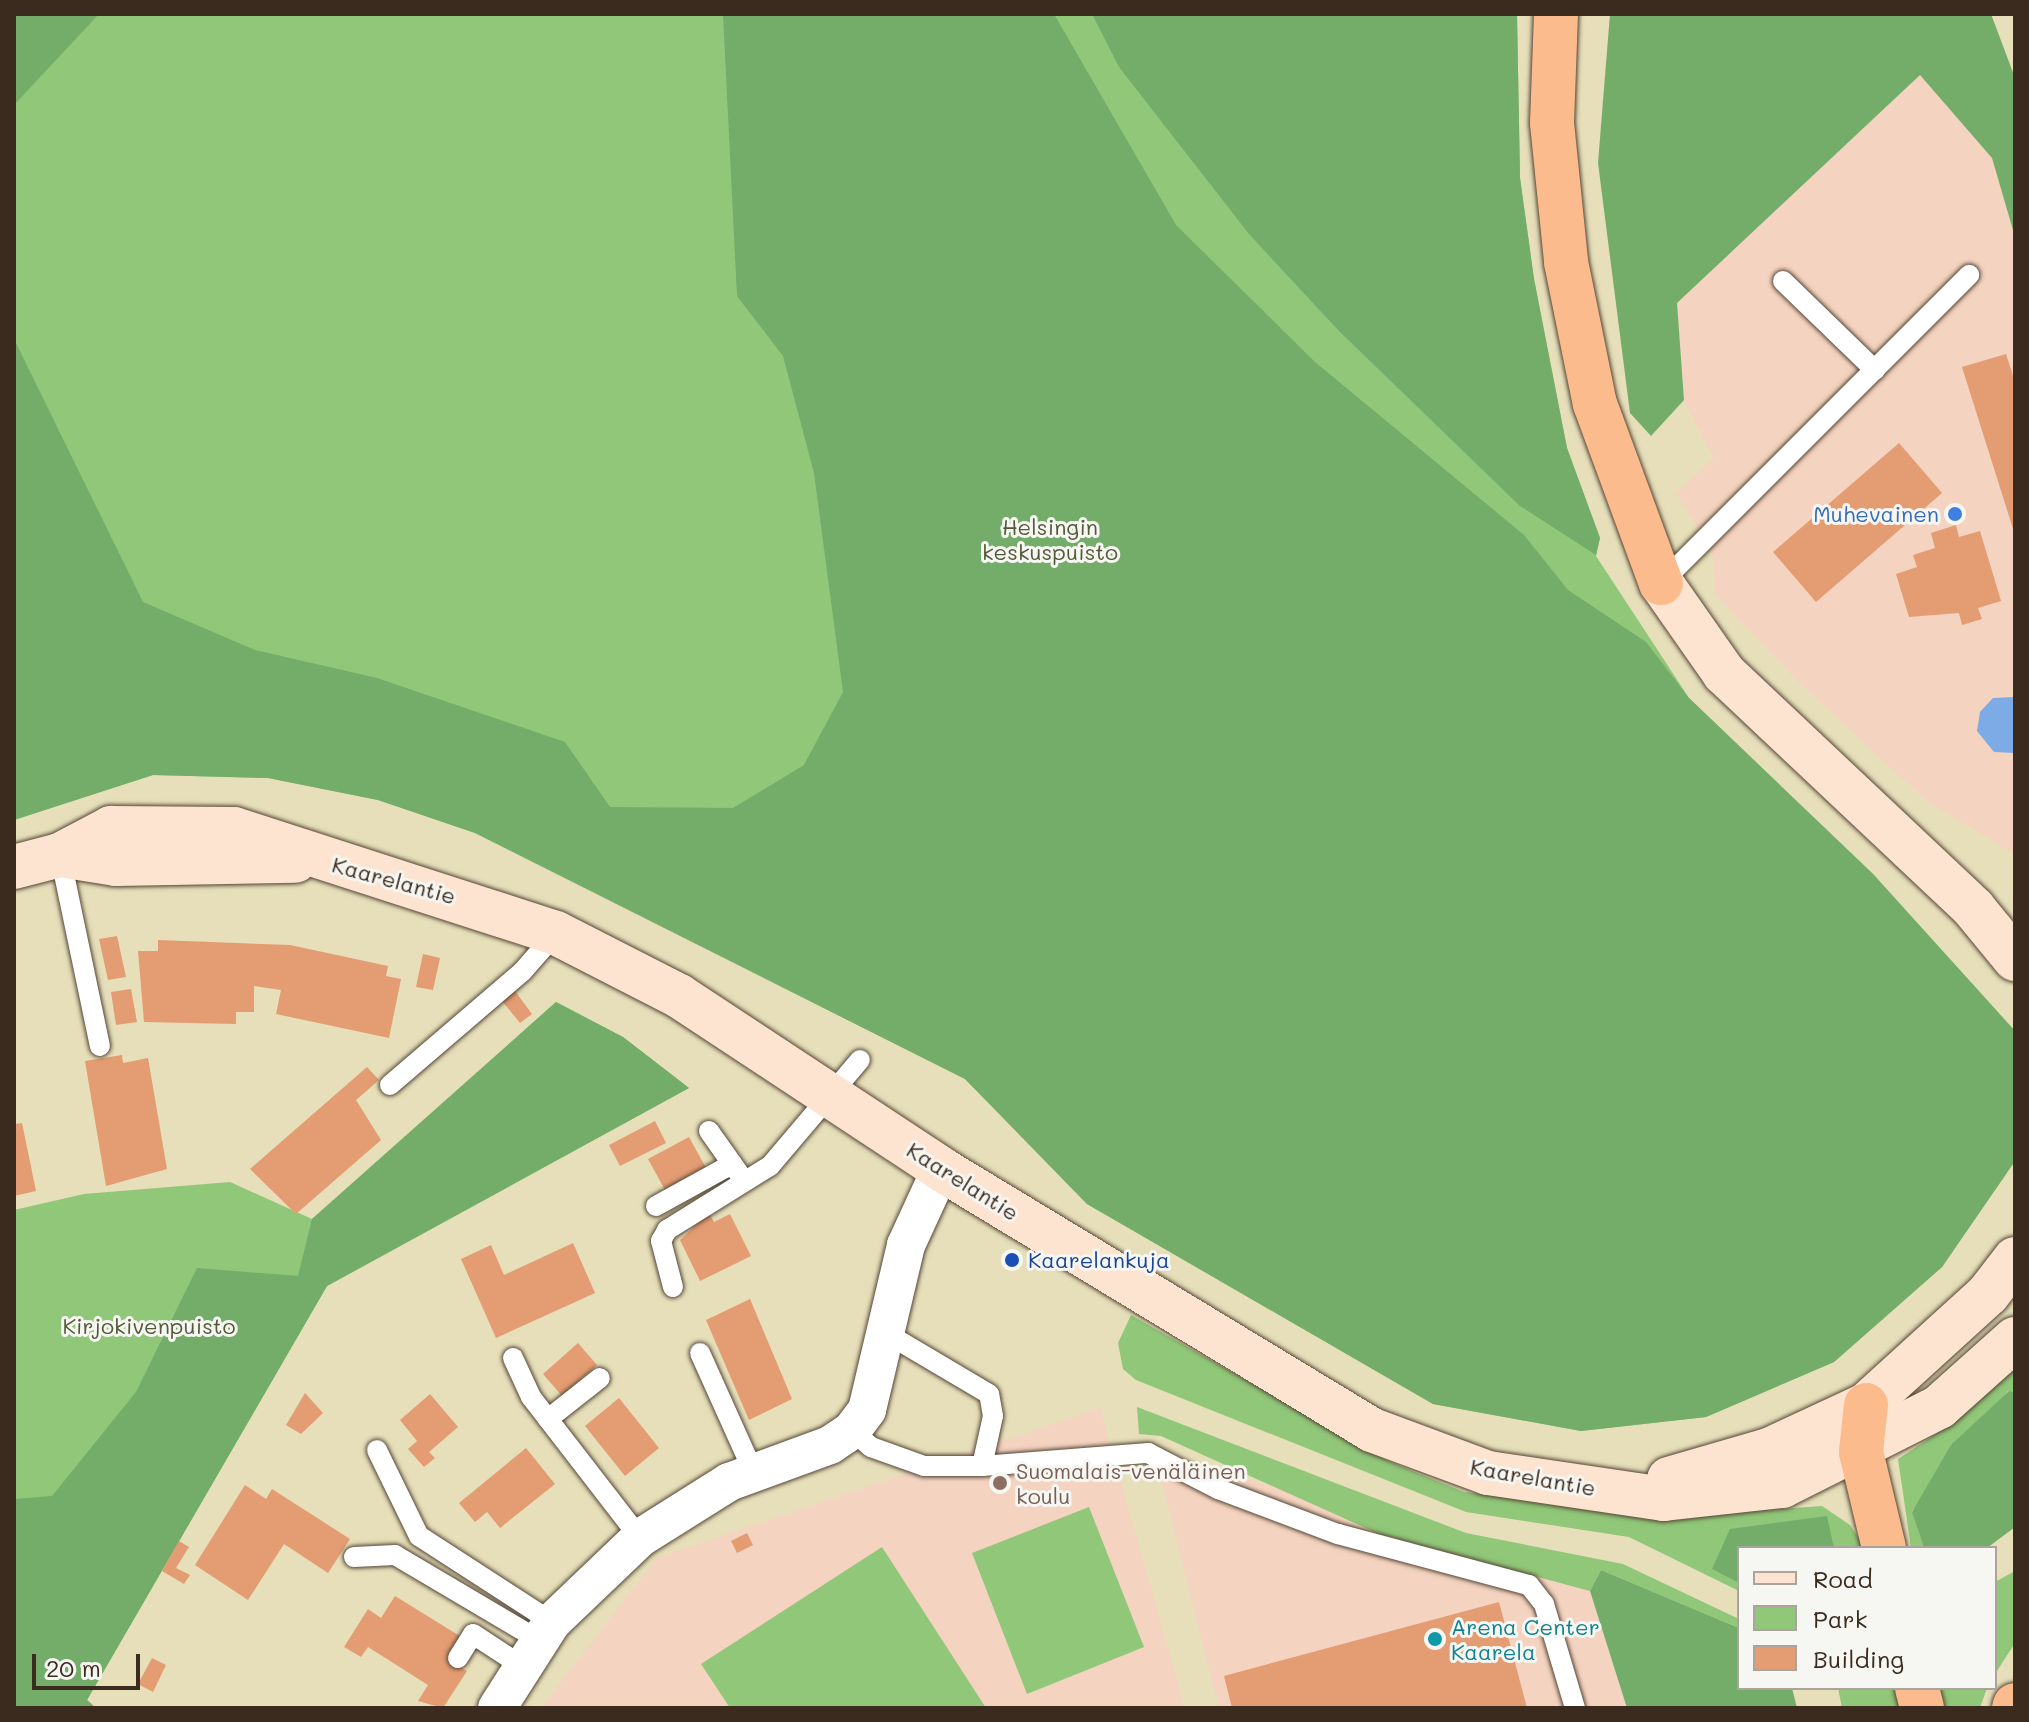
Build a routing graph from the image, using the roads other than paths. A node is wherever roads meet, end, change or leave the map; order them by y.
1 (1556, 14) edge
2 (1969, 275) dead end
3 (1783, 281) dead end
4 (1875, 370) junction
5 (1661, 583) junction
6 (60, 855) junction
7 (14, 867) edge
8 (1974, 909) junction
9 (2015, 926) edge
10 (556, 933) junction
11 (2015, 959) edge
12 (100, 1046) dead end
13 (860, 1060) dead end
14 (390, 1085) dead end
15 (827, 1093) junction
16 (709, 1131) dead end
17 (732, 1164) junction
18 (941, 1169) junction
19 (745, 1182) junction
20 (656, 1206) dead end
21 (2015, 1259) edge
22 (673, 1287) dead end
23 (884, 1332) junction
24 (2015, 1339) edge
25 (700, 1353) dead end
26 (513, 1358) dead end
27 (600, 1378) dead end
28 (1866, 1405) junction
29 (548, 1419) junction
30 (852, 1430) junction
31 (377, 1450) dead end
32 (1861, 1452) junction
33 (982, 1466) junction
34 (754, 1473) junction
35 (1611, 1490) junction
36 (640, 1538) junction
37 (1884, 1546) edge
38 (354, 1557) dead end
39 (536, 1642) junction
40 (458, 1658) dead end
41 (497, 1708) edge
42 (1575, 1708) edge

1 - 5 highway
2 - 4 lane
3 - 4 lane
4 - 5 lane
5 - 8 main road
6 - 7 main road, Kaarelantie
6 - 10 main road, Kaarelantie
6 - 12 lane
8 - 9 main road
8 - 11 main road
10 - 14 lane
10 - 15 main road, Kaarelantie
13 - 15 lane
15 - 18 main road, Kaarelantie
15 - 19 lane
16 - 17 lane
17 - 19 lane
17 - 20 lane
18 - 23 street
18 - 35 main road, Kaarelantie
19 - 22 lane
21 - 28 main road, Kaarelantie
23 - 30 street
23 - 33 lane
24 - 32 main road, Kaarelantie
25 - 34 lane
26 - 29 lane
27 - 29 lane
28 - 32 highway
28 - 35 main road, Kaarelantie
29 - 36 lane
30 - 33 lane
30 - 34 street
31 - 39 lane
32 - 35 main road, Kaarelantie
32 - 37 highway
33 - 42 lane
34 - 36 street
36 - 39 street
38 - 39 lane
39 - 40 lane
39 - 41 street

